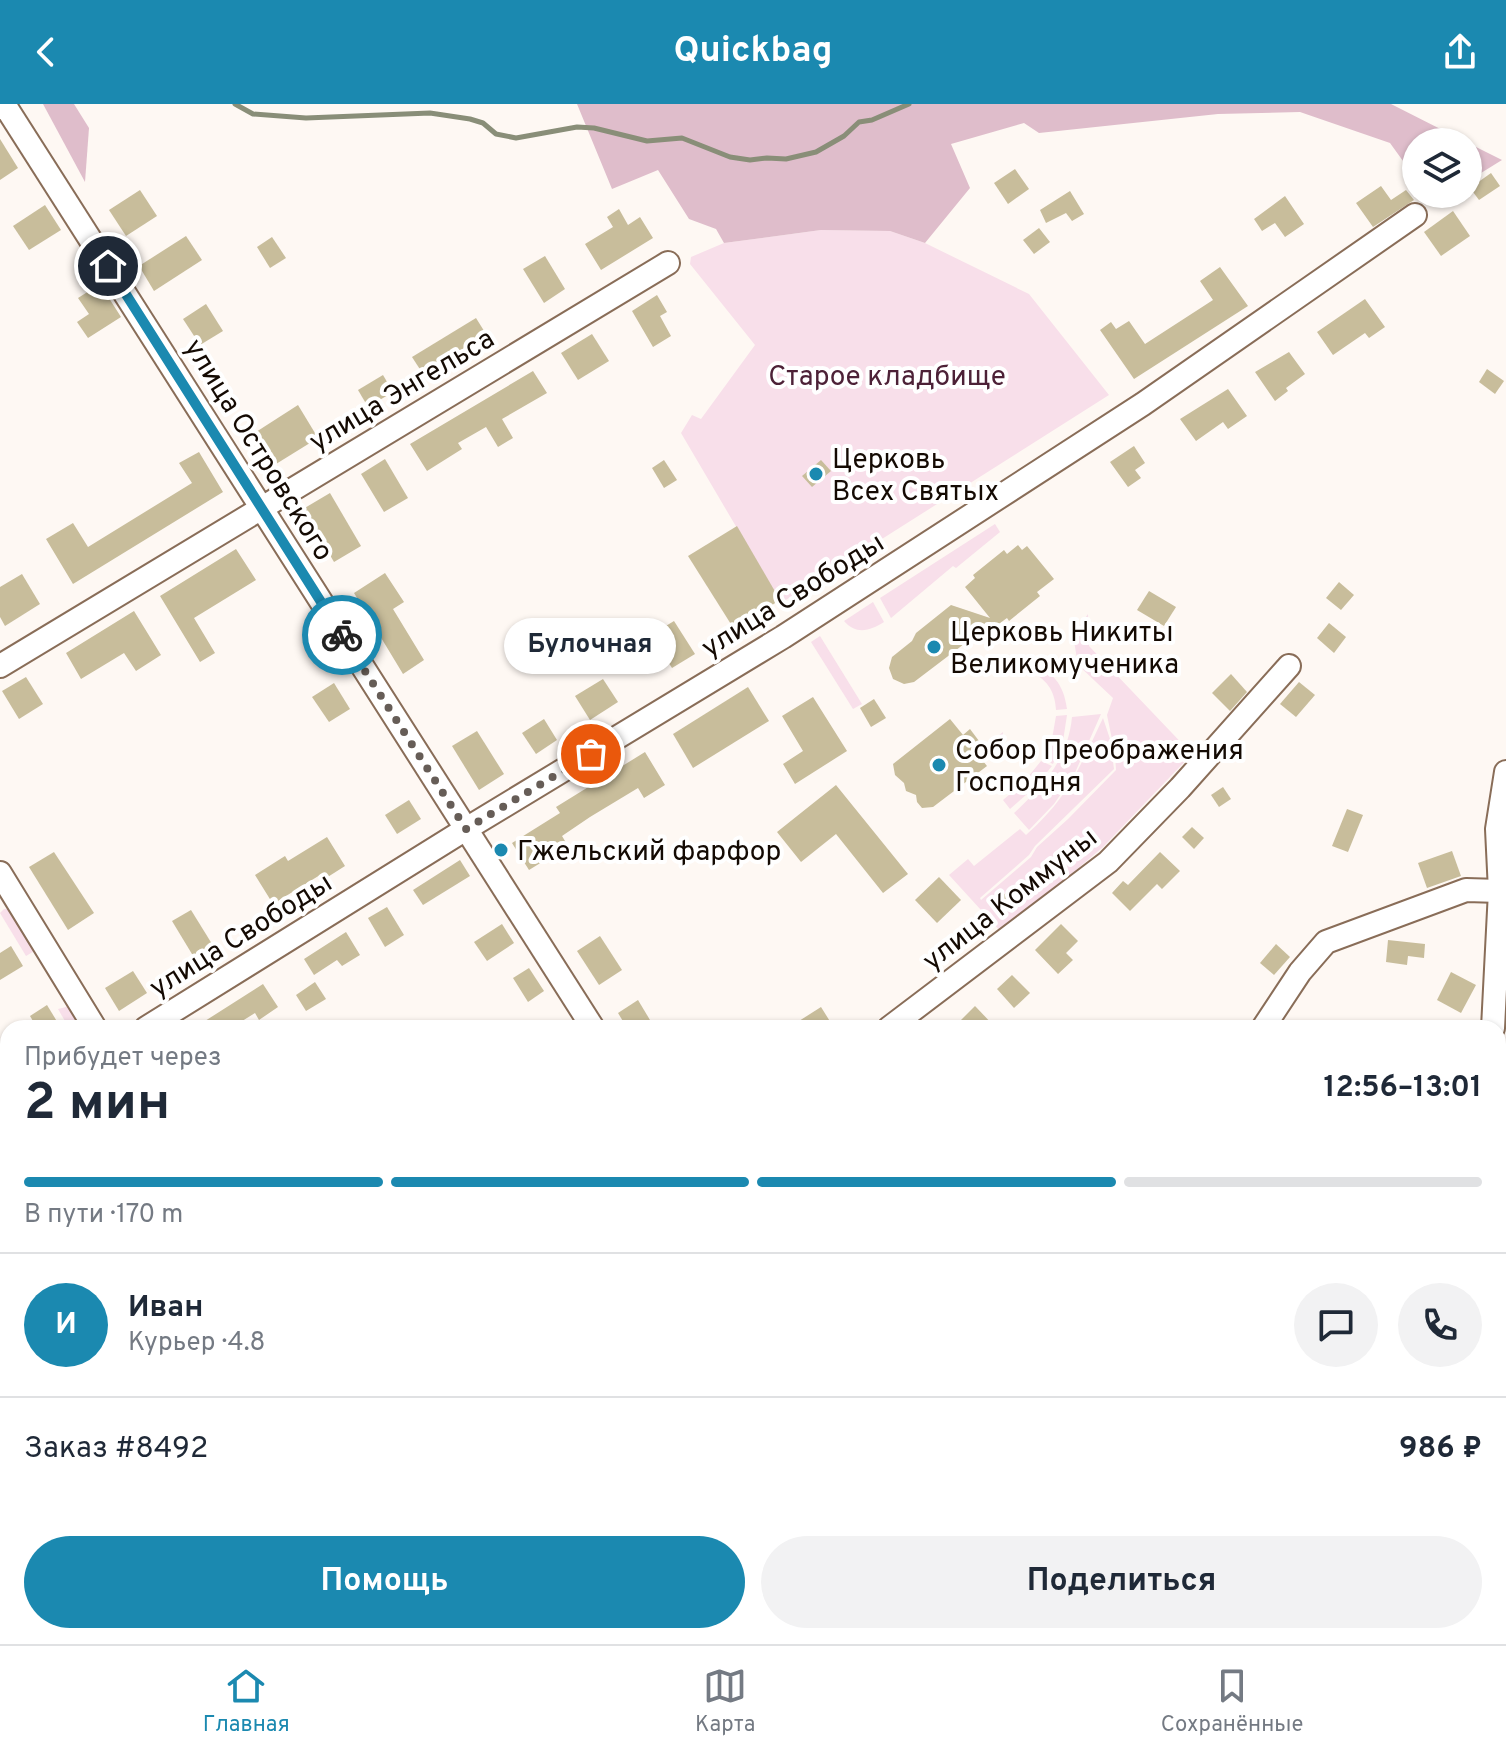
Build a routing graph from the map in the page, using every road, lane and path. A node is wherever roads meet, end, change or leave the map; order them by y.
1 (4, 104) edge
2 (1415, 215) dead end
3 (668, 263) dead end
4 (262, 508) junction
5 (0, 666) edge
6 (1289, 666) dead end
7 (1506, 772) edge
8 (466, 829) junction
9 (0, 873) edge
10 (1500, 891) junction
11 (90, 1020) edge
12 (159, 1020) edge
13 (588, 1020) edge
14 (900, 1020) edge
15 (1268, 1020) edge
16 (1493, 1020) edge

1 - 4 street, улица Островского
2 - 8 street, улица Свободы
3 - 4 street, улица Энгельса
4 - 5 street, улица Энгельса
4 - 8 street, улица Островского
6 - 14 street, улица Коммуны
7 - 10 street
8 - 12 street, улица Свободы
8 - 13 street, улица Островского
9 - 11 street
10 - 15 street
10 - 16 street

